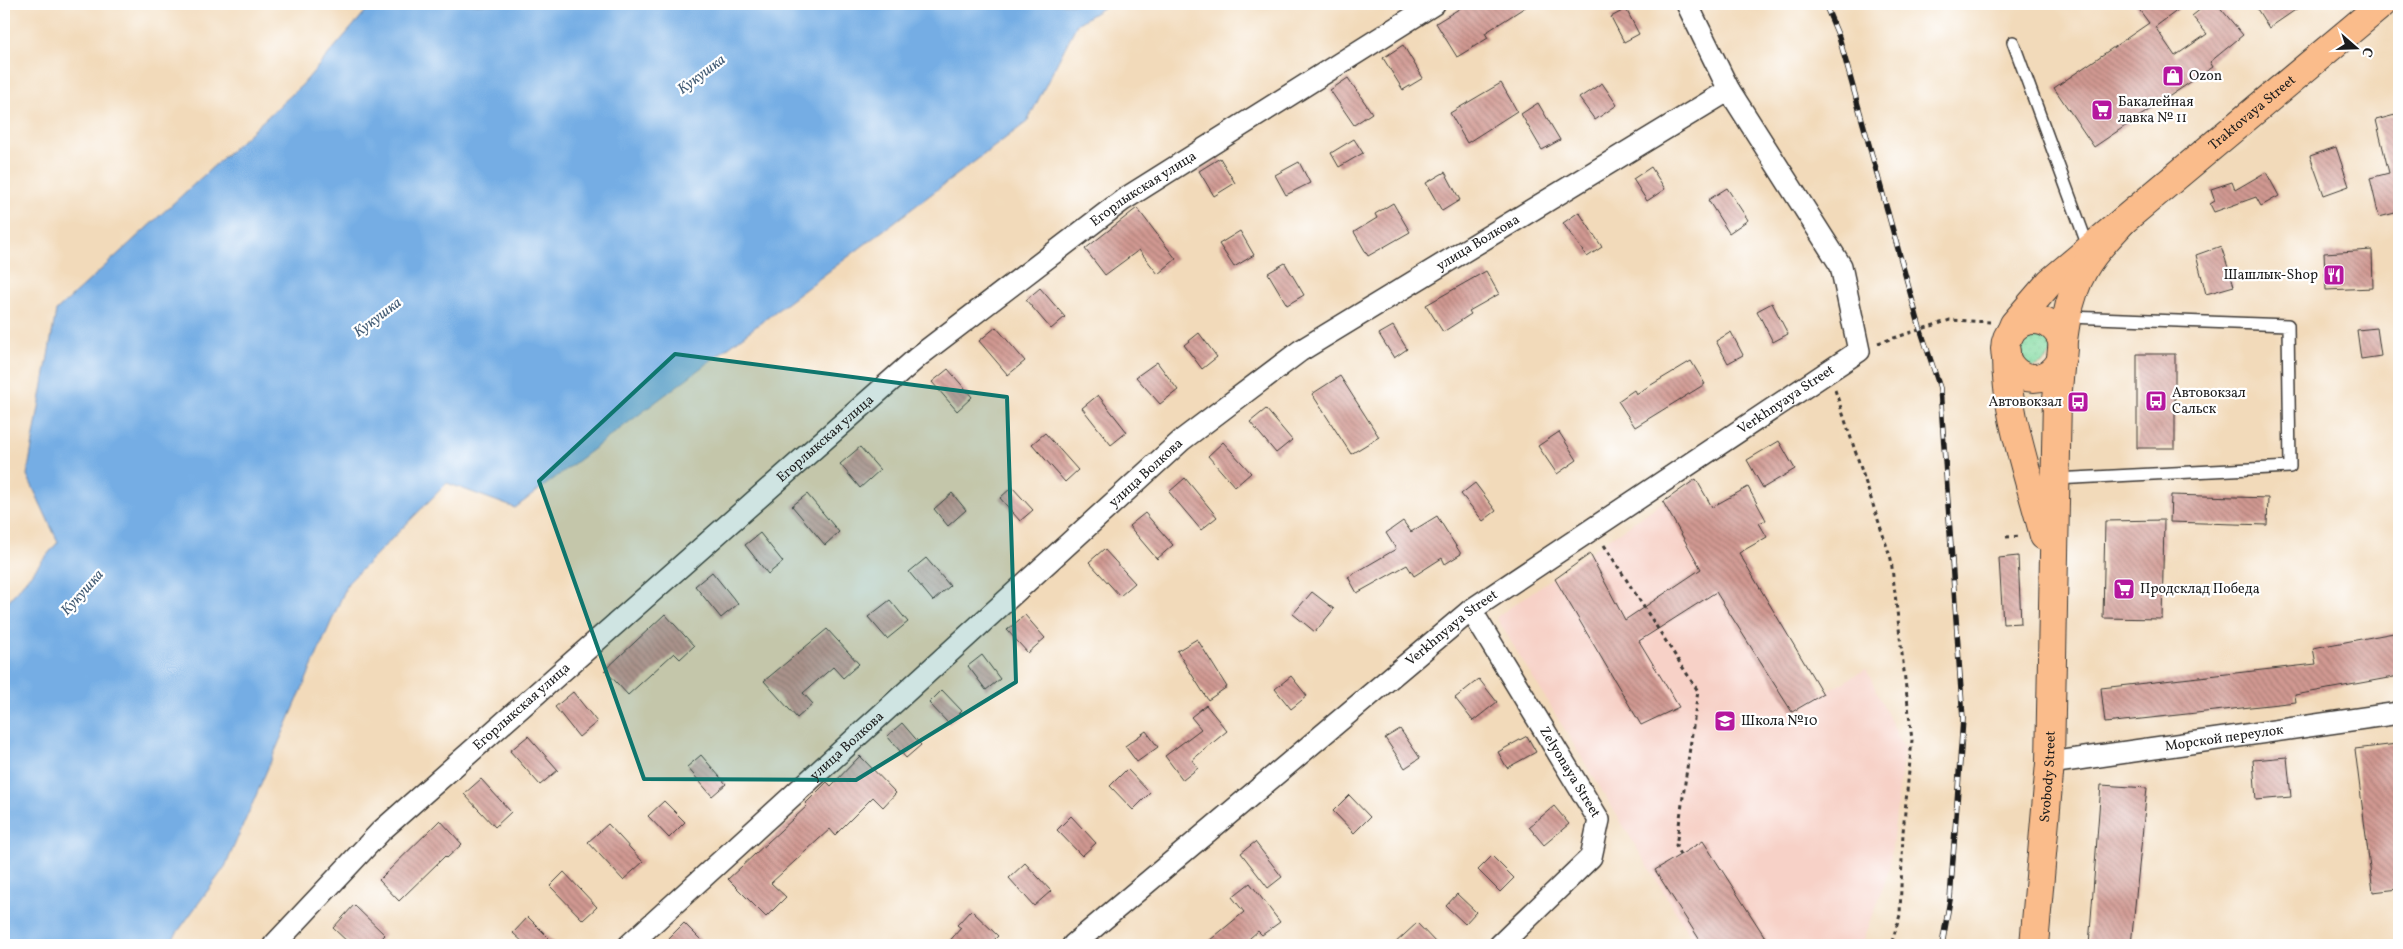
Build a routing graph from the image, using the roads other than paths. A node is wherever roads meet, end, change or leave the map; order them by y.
1 (1434, 4) edge
2 (1688, 4) edge
3 (2382, 4) edge
4 (2013, 42) dead end
5 (1729, 90) junction
6 (2123, 221) junction
7 (2090, 249) junction
8 (2068, 317) junction
9 (2009, 337) junction
10 (2063, 348) junction
11 (2055, 479) junction
12 (2051, 607) junction
13 (1471, 610) junction
14 (2399, 714) edge
15 (2050, 763) junction
16 (274, 945) edge
17 (629, 945) edge
18 (1073, 945) edge
19 (1500, 945) edge
20 (2034, 945) edge

1 - 16 street, Егорлыкская улица
2 - 5 street
3 - 6 main road, Traktovaya Street
4 - 7 lane
5 - 13 street, Verkhnyaya Street
5 - 17 street, улица Волкова
6 - 7 main road
6 - 8 main road
7 - 9 main road
8 - 10 main road
8 - 11 lane
9 - 10 main road
9 - 10 main road
9 - 12 main road
10 - 11 main road
11 - 12 main road
12 - 15 main road, Svobody Street
13 - 18 street, Verkhnyaya Street
13 - 19 street, Zelyonaya Street
14 - 15 street, Морской переулок
15 - 20 main road, Svobody Street

